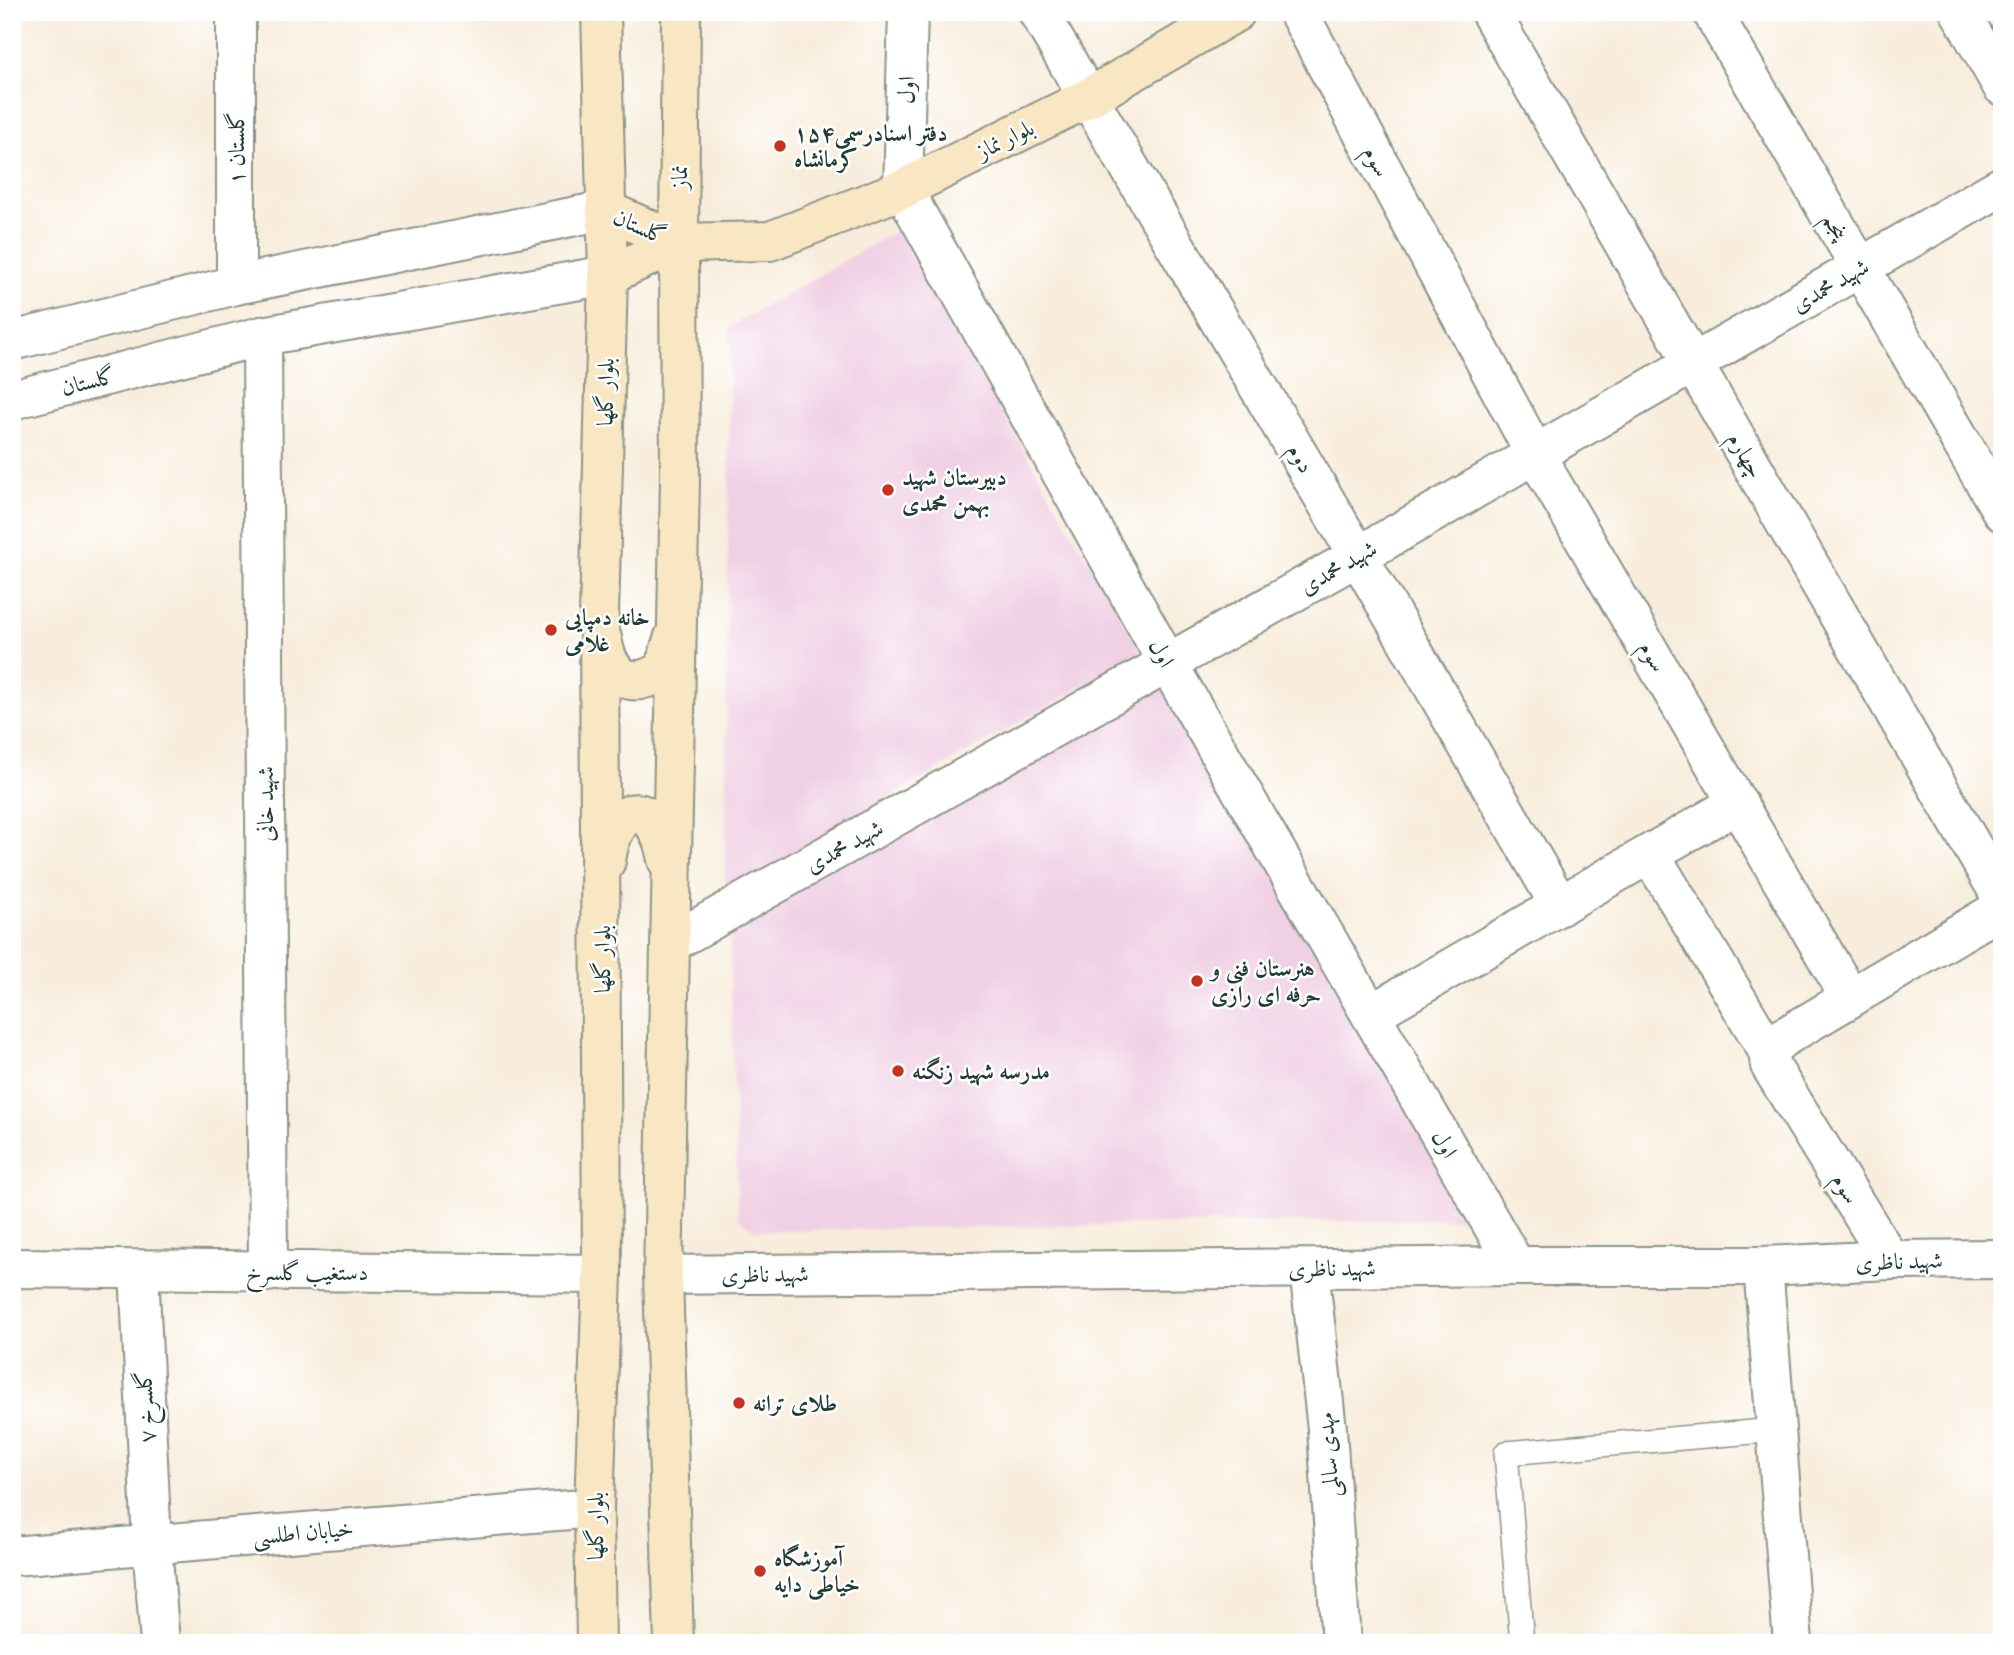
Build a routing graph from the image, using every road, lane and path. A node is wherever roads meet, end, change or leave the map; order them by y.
1 (236, 12) edge
2 (601, 12) edge
3 (681, 12) edge
4 (908, 12) edge
5 (1038, 12) edge
6 (1236, 12) edge
7 (1298, 12) edge
8 (1490, 12) edge
9 (1712, 12) edge
10 (1960, 12) edge
11 (2002, 86) edge
12 (1088, 98) junction
13 (2002, 187) edge
14 (903, 189) junction
15 (606, 210) junction
16 (678, 243) junction
17 (1860, 268) junction
18 (608, 275) junction
19 (236, 285) junction
20 (262, 336) junction
21 (12, 341) edge
22 (1693, 363) junction
23 (12, 400) edge
24 (1535, 454) junction
25 (2002, 512) edge
26 (1358, 556) junction
27 (599, 615) junction
28 (677, 616) junction
29 (1168, 664) junction
30 (1738, 803) junction
31 (1650, 854) junction
32 (671, 886) junction
33 (601, 895) junction
34 (2002, 898) edge
35 (1560, 906) junction
36 (2002, 908) edge
37 (671, 943) junction
38 (1850, 998) junction
39 (1371, 1014) junction
40 (1768, 1051) junction
41 (2002, 1259) edge
42 (1890, 1260) junction
43 (1516, 1266) junction
44 (1763, 1266) junction
45 (12, 1268) edge
46 (1309, 1269) junction
47 (139, 1270) junction
48 (268, 1272) junction
49 (603, 1274) junction
50 (663, 1275) junction
51 (1776, 1430) junction
52 (594, 1508) junction
53 (152, 1545) junction
54 (12, 1556) edge
55 (160, 1643) edge
56 (596, 1643) edge
57 (674, 1643) edge
58 (1341, 1643) edge
59 (1522, 1643) edge
60 (1793, 1643) edge

1 - 19 street, گلستان ۱
2 - 15 main road
3 - 16 main road, نماز
4 - 14 street, اول
5 - 12 street, دوم
6 - 12 main road, بلوار نماز
7 - 24 street, سوم
8 - 22 street, چهارم
9 - 17 street, پنجم
10 - 11 street
12 - 14 main road, بلوار نماز
12 - 26 street, دوم
13 - 17 street, شهید محمدی
14 - 16 main road, بلوار نماز
14 - 29 street, اول
15 - 16 main road, گلستان
15 - 18 main road
15 - 19 street, گلستان
16 - 18 main road, گلستان
16 - 28 main road, نماز
17 - 22 street, شهید محمدی
17 - 25 street, پنجم
18 - 20 street, گلستان
18 - 27 main road, بلوار گلها
19 - 21 street, گلستان
20 - 23 street, گلستان
20 - 48 street, شهید خانی
22 - 24 street, شهید محمدی
22 - 34 street, چهارم
24 - 26 street, شهید محمدی
24 - 30 street, سوم
26 - 29 street, شهید محمدی
26 - 35 street, دوم
27 - 28 main road
27 - 33 main road, بلوار گلها
28 - 32 main road
29 - 37 street, شهید محمدی
29 - 39 street, اول
30 - 31 street
30 - 38 street, سوم
31 - 35 street
31 - 40 street, سوم
32 - 33 main road
32 - 37 main road
33 - 49 main road, بلوار گلها
35 - 39 street
36 - 38 street
37 - 50 main road
38 - 40 street
39 - 43 street, اول
40 - 42 street, سوم
41 - 42 street, شهید ناظری
42 - 44 street, شهید ناظری
43 - 44 street, شهید ناظری
43 - 46 street, شهید ناظری
44 - 51 street
45 - 47 street, دستغیب گلسرخ
46 - 50 street, شهید ناظری
46 - 58 street, مهدی سالمی
47 - 48 street, دستغیب گلسرخ
47 - 53 street, گلسرخ ۷
48 - 49 street, دستغیب گلسرخ
49 - 52 main road, بلوار گلها
50 - 57 main road
51 - 59 lane
51 - 60 street
52 - 53 street, خیابان اطلسی
52 - 56 main road, بلوار گلها
53 - 54 street, خیابان اطلسی
53 - 55 street, گلسرخ ۷

